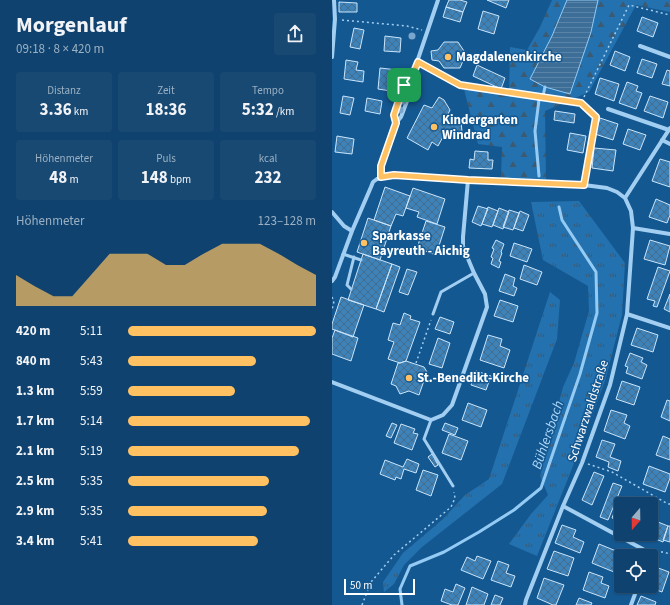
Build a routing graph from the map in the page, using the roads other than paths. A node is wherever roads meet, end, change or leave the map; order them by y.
1 (334, 0) edge
2 (438, 0) edge
3 (333, 45) edge
4 (640, 46) dead end
5 (670, 57) edge
6 (332, 58) edge
7 (411, 79) junction
8 (581, 103) road end
9 (608, 109) dead end
10 (396, 123) junction
11 (670, 129) edge
12 (662, 140) junction
13 (670, 144) edge
14 (381, 177) junction
15 (468, 180) junction
16 (584, 185) junction
17 (625, 198) junction
18 (332, 212) edge
19 (633, 228) junction
20 (352, 231) junction
21 (670, 234) edge
22 (344, 254) junction
23 (354, 257) junction
24 (361, 260) dead end
25 (474, 273) junction
26 (332, 281) edge
27 (351, 289) dead end
28 (433, 314) road end
29 (626, 314) junction
30 (670, 328) edge
31 (332, 382) edge
32 (431, 420) junction
33 (453, 486) road end
34 (563, 506) junction
35 (640, 549) edge
36 (635, 593) edge
37 (525, 605) edge
38 (631, 605) edge

1 - 3 street
2 - 7 street
3 - 6 street
4 - 5 street
7 - 10 street
7 - 10 street
8 - 16 lane
9 - 11 street
10 - 14 street
11 - 12 street
12 - 13 street
12 - 17 street
14 - 15 street
14 - 20 street
15 - 16 street
15 - 25 street
16 - 17 street
17 - 19 street, Schwarzwaldstraße
18 - 20 street
19 - 21 street
19 - 29 street, Schwarzwaldstraße
20 - 22 street
22 - 23 lane
22 - 26 street
23 - 24 lane
23 - 27 lane
25 - 28 lane
25 - 32 street
29 - 30 street
29 - 34 street, Schwarzwaldstraße
31 - 32 street
32 - 33 lane
34 - 35 street
34 - 37 street, Schwarzwaldstraße
36 - 38 street

